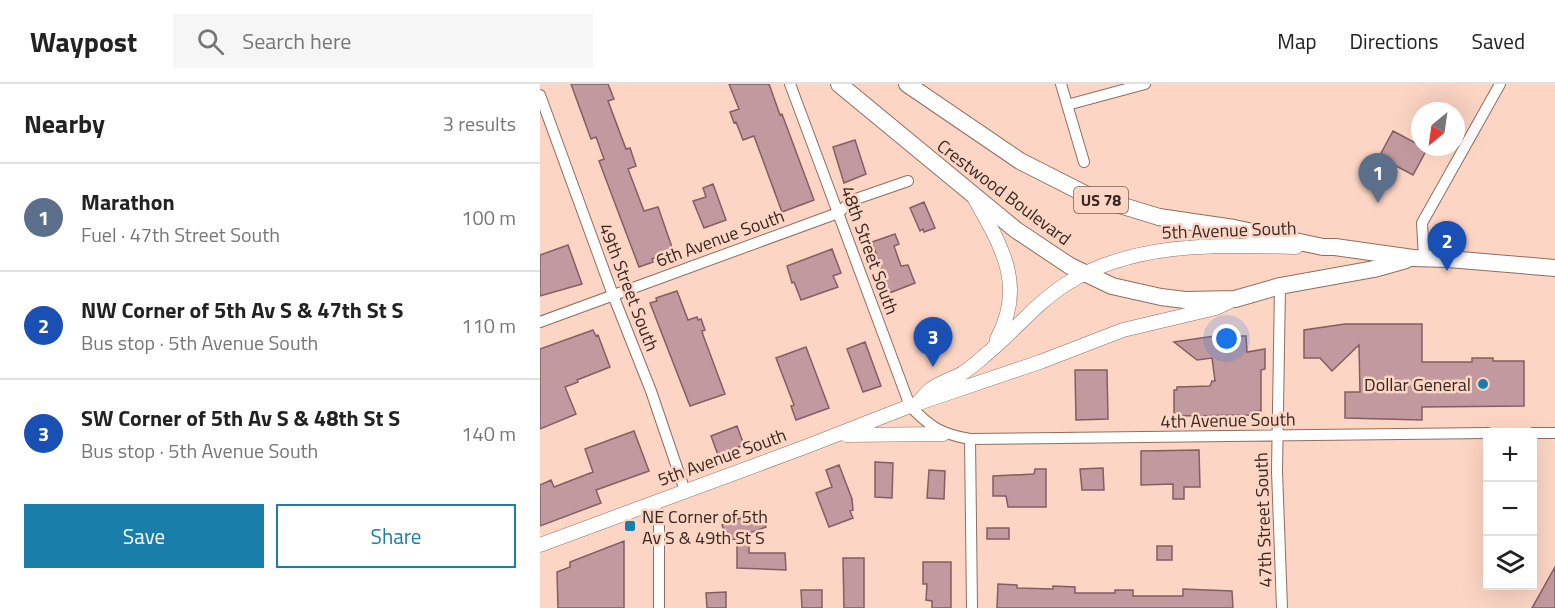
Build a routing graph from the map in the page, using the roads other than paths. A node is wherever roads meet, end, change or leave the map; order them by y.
1 (790, 84) edge
2 (839, 84) edge
3 (907, 84) edge
4 (1061, 84) edge
5 (1145, 84) edge
6 (1500, 84) edge
7 (540, 95) edge
8 (1067, 105) junction
9 (1084, 162) dead end
10 (908, 181) dead end
11 (975, 199) junction
12 (838, 213) junction
13 (1323, 247) junction
14 (1418, 258) junction
15 (1555, 268) edge
16 (1084, 274) junction
17 (1280, 286) junction
18 (613, 295) junction
19 (1235, 299) junction
20 (540, 322) edge
21 (986, 355) junction
22 (913, 405) junction
23 (1483, 433) edge
24 (1538, 433) edge
25 (1555, 433) edge
26 (943, 434) junction
27 (838, 435) junction
28 (1277, 436) junction
29 (970, 439) junction
30 (686, 491) junction
31 (654, 502) junction
32 (540, 545) edge
33 (660, 608) edge
34 (972, 608) edge
35 (1282, 608) edge

1 - 12 street, 48th Street South
2 - 11 main road, Crestwood Boulevard / US 78
3 - 13 main road, Crestwood Boulevard / US 78
4 - 8 street
5 - 8 street
6 - 14 street
7 - 18 street, 49th Street South
8 - 9 street
10 - 12 street, 6th Avenue South
11 - 16 main road, Crestwood Boulevard / US 78
11 - 21 street
12 - 18 street, 6th Avenue South
12 - 22 street, 48th Street South
13 - 14 main road, 5th Avenue South / US 78
13 - 16 street, 5th Avenue South
14 - 15 main road, 5th Avenue South / US 78
14 - 17 main road, 5th Avenue South / US 78
16 - 19 main road, Crestwood Boulevard / US 78
16 - 21 street, 5th Avenue South
17 - 19 main road, 5th Avenue South / US 78
17 - 28 street, 47th Street South
18 - 20 street, 6th Avenue South
18 - 30 street, 49th Street South
19 - 22 street, 5th Avenue South
21 - 22 street, 5th Avenue South
22 - 26 street, 48th Street South
22 - 27 street, 5th Avenue South
23 - 28 street, 4th Avenue South
24 - 25 street
26 - 27 street
26 - 29 street, 48th Street South
27 - 30 street, 5th Avenue South
28 - 29 street, 4th Avenue South
28 - 35 street, 47th Street South
29 - 34 street
30 - 31 street, 5th Avenue South
31 - 32 street, 5th Avenue South
31 - 33 street

